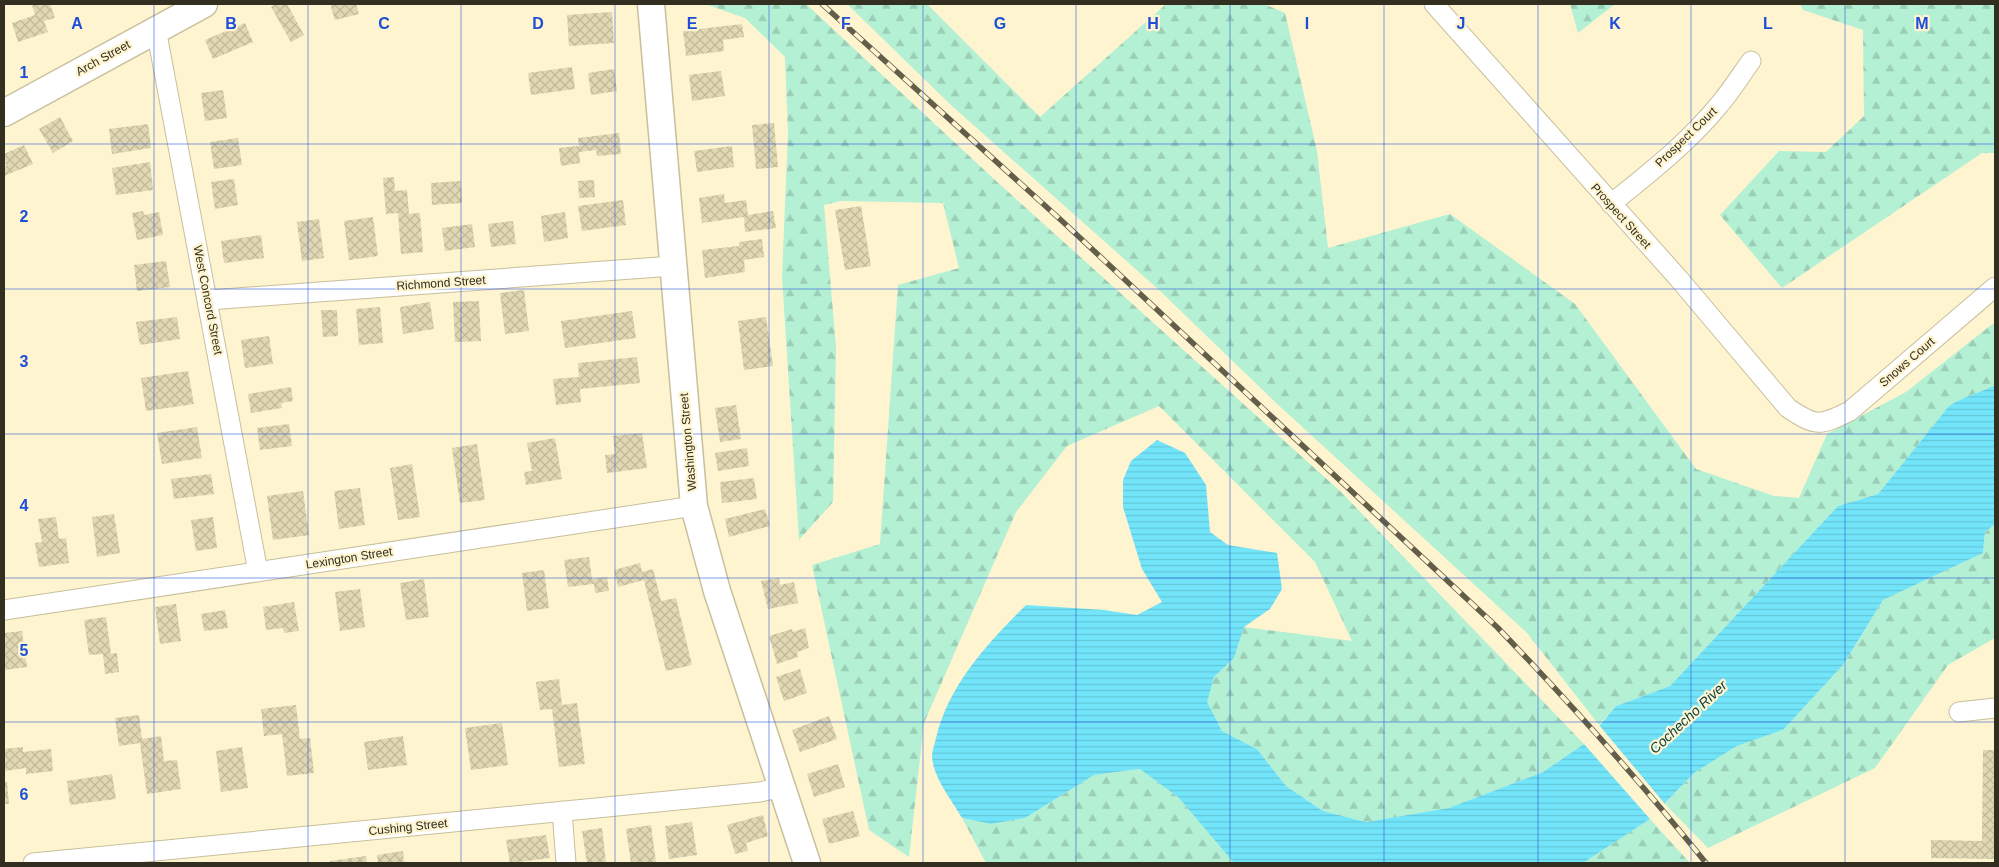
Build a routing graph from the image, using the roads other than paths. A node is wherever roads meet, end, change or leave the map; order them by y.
1 (204, 4) edge
2 (651, 4) edge
3 (1434, 4) edge
4 (156, 29) junction
5 (1751, 61) dead end
6 (4, 113) edge
7 (1611, 204) junction
8 (673, 266) junction
9 (1995, 287) edge
10 (209, 300) junction
11 (1812, 423) joint
12 (694, 506) junction
13 (258, 572) junction
14 (4, 610) edge
15 (1995, 708) edge
16 (1959, 712) dead end
17 (782, 787) junction
18 (562, 812) junction
19 (33, 863) edge
20 (566, 863) edge
21 (807, 863) edge

1 - 4 street, Arch Street
2 - 8 street, Washington Street
3 - 7 street, Prospect Street
4 - 6 street, Arch Street
4 - 10 street, West Concord Street
5 - 7 street, Prospect Court
7 - 11 street, Prospect Street
8 - 10 street, Richmond Street
8 - 12 street, Washington Street
9 - 11 street, Snows Court
10 - 13 street, West Concord Street
12 - 13 street, Lexington Street
12 - 17 street, Washington Street
13 - 14 street, Lexington Street
15 - 16 street
17 - 18 street, Cushing Street
17 - 21 street, Washington Street
18 - 19 street, Cushing Street
18 - 20 street

